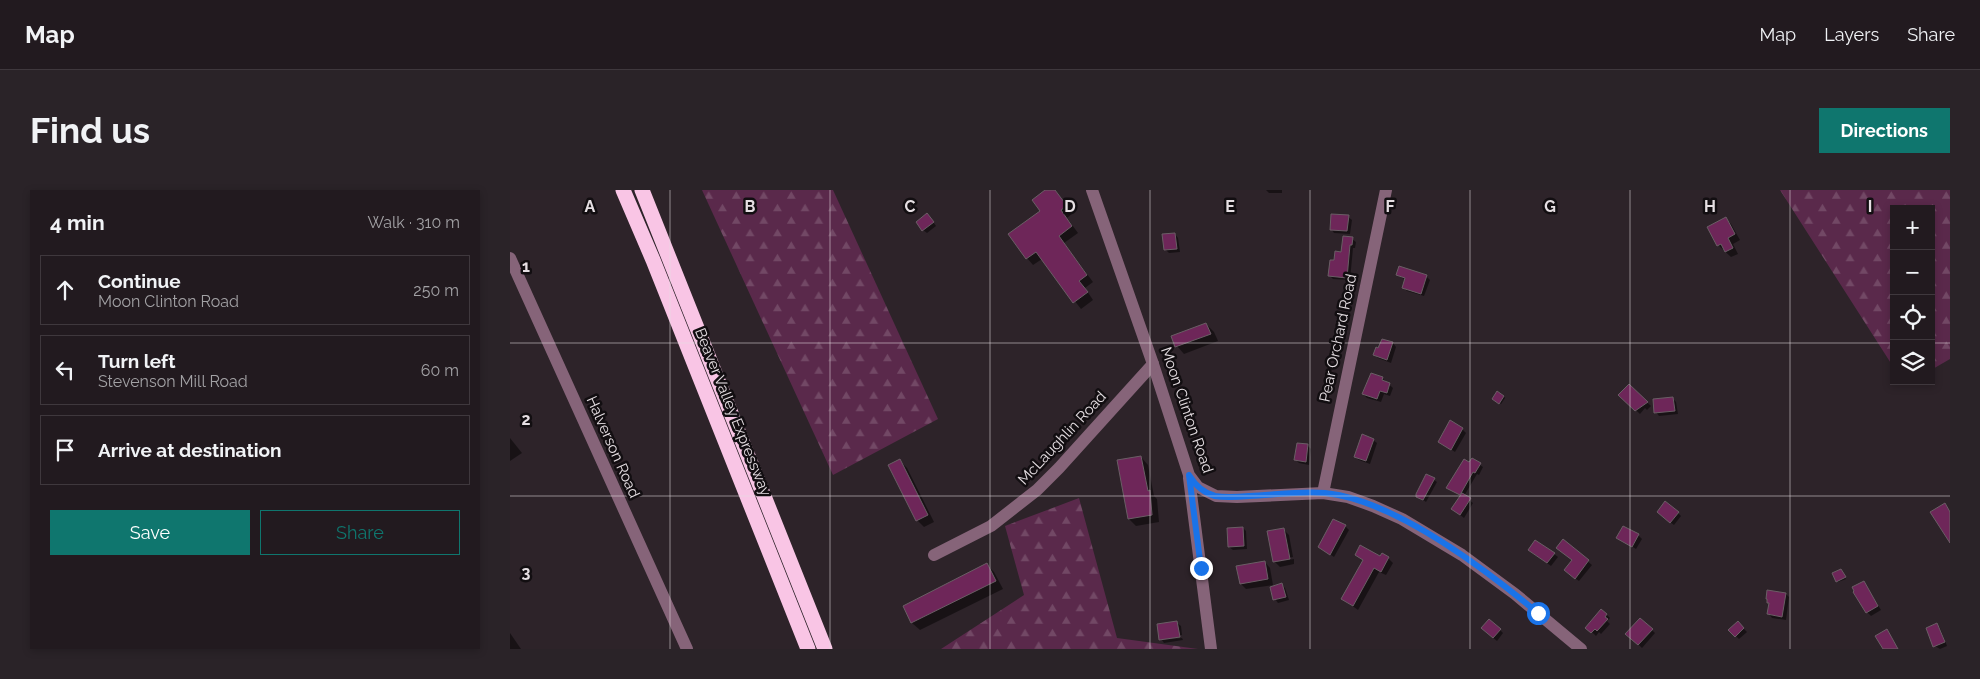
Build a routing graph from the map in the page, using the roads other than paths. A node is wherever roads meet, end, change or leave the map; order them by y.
1 (623, 190) edge
2 (642, 190) edge
3 (1092, 190) edge
4 (1386, 190) edge
5 (510, 258) edge
6 (1153, 364) junction
7 (1189, 475) junction
8 (1323, 493) junction
9 (934, 555) dead end
10 (687, 649) edge
11 (808, 649) edge
12 (825, 649) edge
13 (1211, 649) edge
14 (1581, 649) edge

1 - 11 highway, Beaver Valley Expressway
2 - 12 highway, Beaver Valley Expressway
3 - 6 street, Moon Clinton Road
4 - 8 street, Pear Orchard Road
5 - 10 street, Halverson Road
6 - 7 street, Moon Clinton Road
6 - 9 street, McLaughlin Road
7 - 8 street, Moon Clinton Road
7 - 13 street
8 - 14 street, Moon Clinton Road

